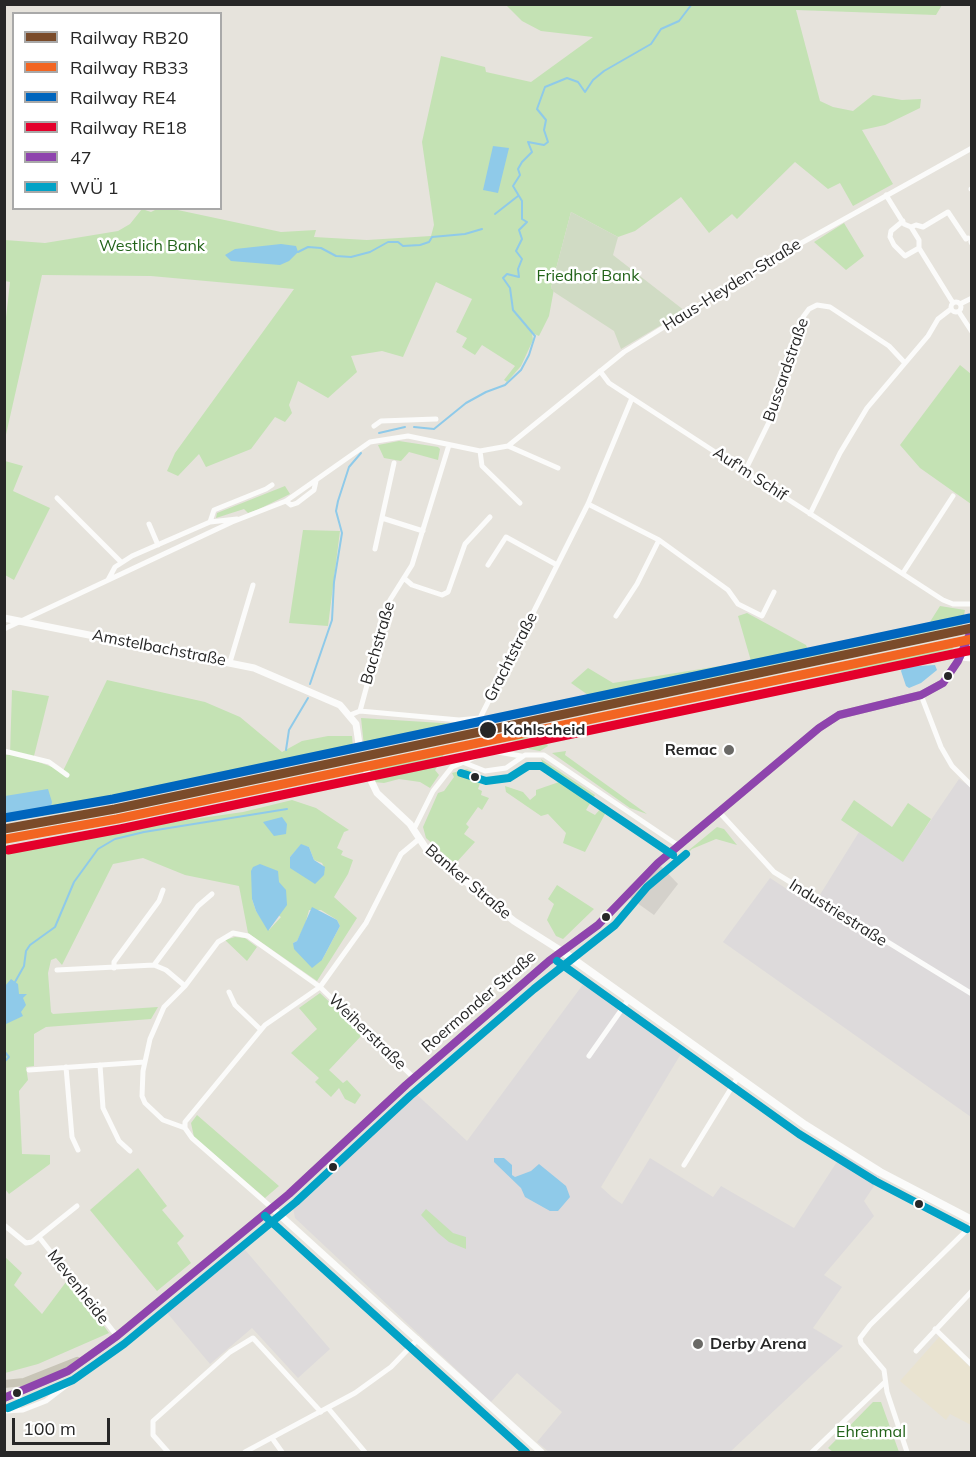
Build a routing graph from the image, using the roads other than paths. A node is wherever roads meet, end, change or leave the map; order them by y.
1 (972, 148) edge
2 (886, 195) junction
3 (903, 221) junction
4 (912, 227) junction
5 (970, 241) edge
6 (919, 248) junction
7 (972, 297) edge
8 (955, 306) junction
9 (972, 332) edge
10 (904, 362) junction
11 (600, 371) junction
12 (632, 398) junction
13 (436, 419) dead end
14 (374, 426) dead end
15 (409, 428) junction
16 (449, 445) junction
17 (507, 446) junction
18 (480, 451) junction
19 (394, 463) dead end
20 (558, 468) dead end
21 (745, 471) junction
22 (272, 485) dead end
23 (953, 496) dead end
24 (57, 498) dead end
25 (520, 503) dead end
26 (588, 504) junction
27 (810, 514) junction
28 (490, 517) dead end
29 (382, 518) junction
30 (238, 519) junction
31 (210, 522) junction
32 (149, 524) dead end
33 (423, 531) junction
34 (659, 540) junction
35 (158, 545) junction
36 (375, 549) dead end
37 (122, 562) junction
38 (488, 565) dead end
39 (557, 565) junction
40 (903, 573) junction
41 (405, 579) junction
42 (108, 580) junction
43 (253, 585) dead end
44 (774, 592) dead end
45 (972, 604) edge
46 (37, 612) junction
47 (616, 616) dead end
48 (4, 618) edge
49 (20, 621) junction
50 (37, 624) junction
51 (972, 628) edge
52 (4, 629) edge
53 (961, 655) junction
54 (972, 659) edge
55 (230, 662) junction
56 (921, 695) junction
57 (360, 711) junction
58 (350, 715) junction
59 (359, 744) tunnel mouth
60 (4, 751) edge
61 (520, 756) junction
62 (465, 763) junction
63 (366, 770) tunnel mouth
64 (67, 775) dead end
65 (972, 786) edge
66 (720, 813) junction
67 (414, 829) junction
68 (419, 839) junction
69 (679, 846) junction
70 (163, 890) dead end
71 (212, 894) dead end
72 (563, 952) junction
73 (154, 965) junction
74 (114, 968) junction
75 (57, 970) dead end
76 (185, 986) junction
77 (320, 987) junction
78 (229, 992) dead end
79 (972, 994) edge
80 (629, 999) junction
81 (260, 1029) junction
82 (589, 1056) dead end
83 (145, 1062) junction
84 (100, 1065) junction
85 (66, 1068) junction
86 (29, 1070) dead end
87 (738, 1077) junction
88 (414, 1078) junction
89 (182, 1126) junction
90 (78, 1150) dead end
91 (130, 1151) dead end
92 (684, 1165) dead end
93 (77, 1206) dead end
94 (272, 1208) junction
95 (972, 1220) edge
96 (4, 1225) edge
97 (972, 1225) edge
98 (39, 1237) junction
99 (972, 1291) edge
100 (935, 1329) junction
101 (117, 1336) junction
102 (418, 1339) junction
103 (916, 1351) dead end
104 (91, 1354) junction
105 (972, 1365) edge
106 (89, 1368) dead end
107 (885, 1382) junction
108 (4, 1384) edge
109 (4, 1398) edge
110 (328, 1408) junction
111 (4, 1411) edge
112 (321, 1412) junction
113 (272, 1438) junction
114 (816, 1451) edge
115 (168, 1452) edge
116 (245, 1452) edge
117 (282, 1452) edge
118 (365, 1452) edge
119 (541, 1452) edge
120 (907, 1452) edge

1 - 2 street, Haus-Heyden-Straße
2 - 3 street
2 - 11 street, Haus-Heyden-Straße
3 - 4 street
3 - 6 street
4 - 5 street
4 - 6 street
6 - 8 street
7 - 8 street
8 - 9 street
8 - 10 street
10 - 21 street, Bussardstraße
10 - 27 street
11 - 12 street, Auf'm Schif
11 - 17 street, Haus-Heyden-Straße
12 - 21 street, Auf'm Schif
12 - 26 street, Grachtstraße
13 - 15 street, Haus-Heyden-Straße
14 - 15 street, Haus-Heyden-Straße
15 - 16 street, Haus-Heyden-Straße
15 - 30 street, Haus-Heyden-Straße
16 - 18 street, Haus-Heyden-Straße
16 - 33 street, Bachstraße
17 - 18 street, Haus-Heyden-Straße
17 - 20 street
18 - 25 street
19 - 29 street
21 - 27 street, Auf'm Schif
22 - 31 street, Haus-Heyden-Straße
23 - 40 street
24 - 37 street
26 - 34 street
26 - 39 street, Grachtstraße
27 - 40 street, Auf'm Schif
28 - 41 street, Bachstraße
29 - 33 street
29 - 36 street
30 - 31 street, Haus-Heyden-Straße
30 - 42 street, Haus-Heyden-Straße
31 - 35 street, Haus-Heyden-Straße
32 - 35 street
33 - 41 street, Bachstraße
34 - 44 street
34 - 47 street
35 - 37 street, Haus-Heyden-Straße
37 - 42 street, Haus-Heyden-Straße
38 - 39 street
39 - 57 street, Grachtstraße
40 - 45 street, Auf'm Schif
41 - 57 street, Bachstraße
42 - 46 street, Haus-Heyden-Straße
43 - 55 street
46 - 49 street, Haus-Heyden-Straße
46 - 50 street
48 - 49 street, Amstelbachstraße
49 - 50 street, Amstelbachstraße
49 - 52 street, Haus-Heyden-Straße
50 - 55 street, Amstelbachstraße
51 - 53 main road, Roermonder Straße
53 - 54 street
53 - 56 main road, Roermonder Straße
55 - 58 street, Amstelbachstraße
56 - 65 street
56 - 66 main road, Roermonder Straße
57 - 58 street, Grachtstraße
58 - 59 street
60 - 64 street
61 - 62 street
61 - 62 street
61 - 69 street
62 - 67 street
63 - 67 street, Banker Straße
66 - 69 main road, Roermonder Straße
66 - 79 street, Industriestraße
67 - 68 street, Banker Straße
68 - 72 street, Banker Straße
68 - 77 street
69 - 72 main road, Roermonder Straße
70 - 74 street
71 - 73 street
72 - 80 main road
72 - 88 main road, Roermonder Straße
73 - 74 street
73 - 76 street
74 - 75 street
76 - 77 street, Weiherstraße
76 - 83 street, Weiherstraße
77 - 81 street
77 - 88 street, Weiherstraße
78 - 81 street
80 - 82 street
80 - 87 main road
81 - 89 street
83 - 84 street
83 - 89 street, Weiherstraße
84 - 85 street
84 - 91 street
85 - 86 street
85 - 90 street
87 - 92 street
87 - 95 main road
88 - 94 main road, Roermonder Straße
89 - 94 street, Weiherstraße
93 - 98 street, Mevenheide
94 - 101 main road, Roermonder Straße
94 - 102 street
96 - 98 street, Mevenheide
97 - 107 street
98 - 101 street, Mevenheide
99 - 100 street
100 - 103 street
100 - 105 street
101 - 104 main road, Roermonder Straße
102 - 110 street
102 - 119 street
104 - 108 main road, Roermonder Straße
104 - 109 main road, Roermonder Straße
106 - 111 street
107 - 114 street
107 - 120 street
110 - 112 street
110 - 118 street
112 - 113 street
112 - 115 street
113 - 116 street
113 - 117 street

